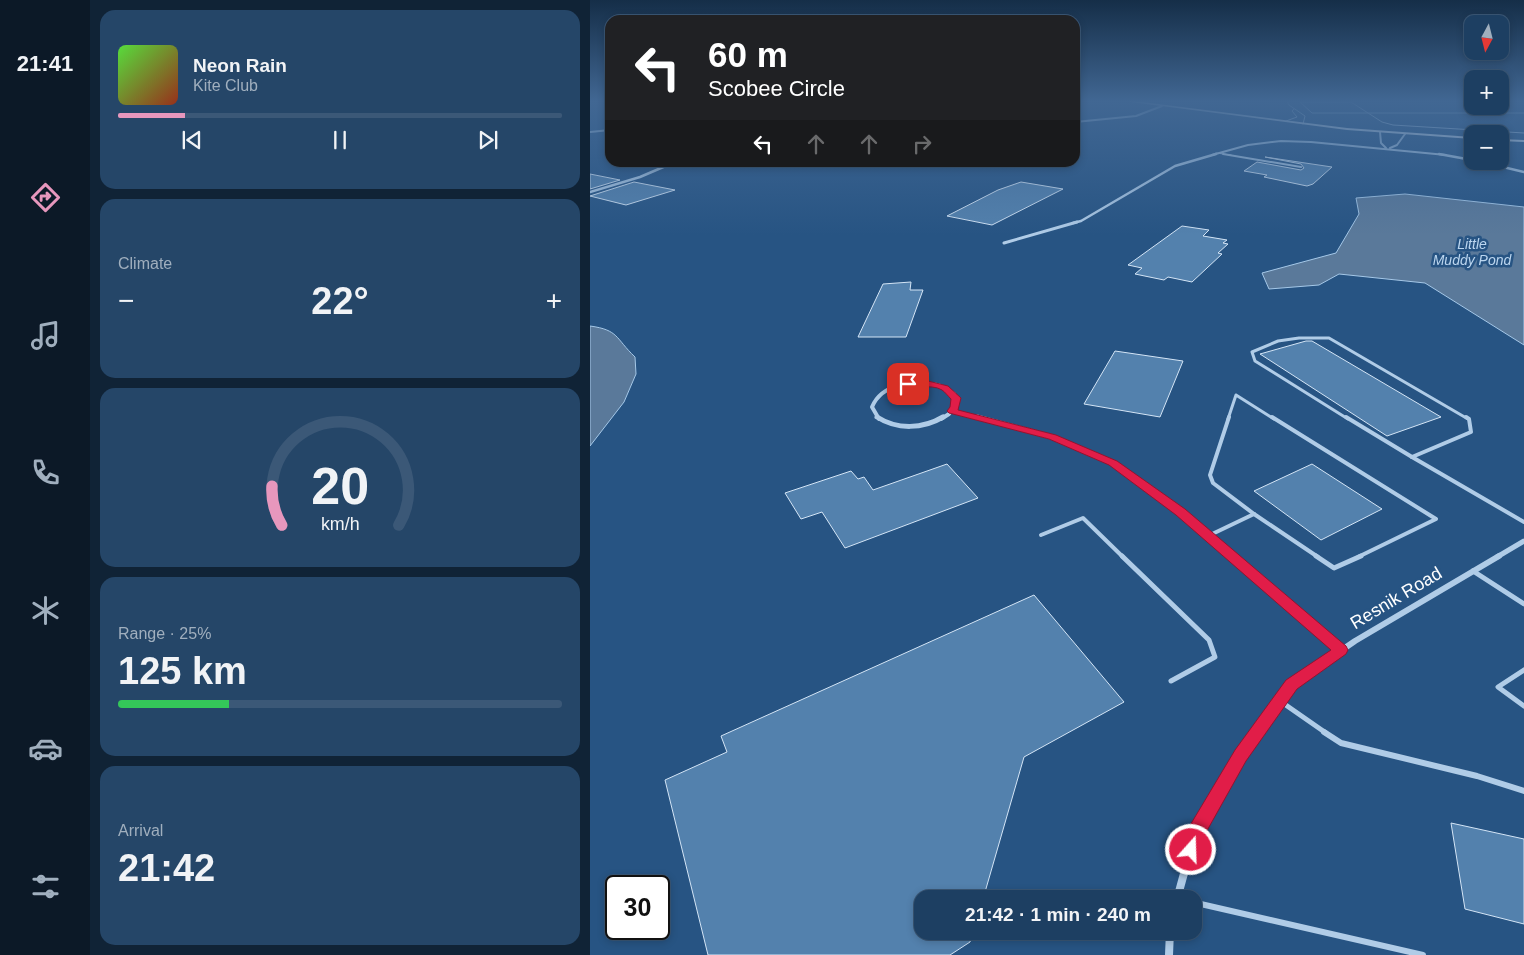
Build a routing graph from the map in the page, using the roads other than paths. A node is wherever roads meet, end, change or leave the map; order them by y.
1 (1246, 146) edge
2 (1342, 146) edge
3 (1384, 146) edge
4 (1396, 146) edge
5 (1387, 149) junction
6 (1216, 153) junction
7 (1464, 159) edge
8 (663, 167) edge
9 (1301, 168) dead end
10 (1509, 168) edge
11 (1524, 172) edge
12 (590, 192) edge
13 (1004, 243) dead end
14 (952, 411) junction
15 (1412, 457) junction
16 (1254, 514) junction
17 (1524, 522) edge
18 (1041, 535) dead end
19 (1208, 536) junction
20 (1524, 542) edge
21 (1473, 571) junction
22 (1524, 604) edge
23 (1341, 650) junction
24 (1524, 670) edge
25 (1171, 681) dead end
26 (1280, 701) junction
27 (1524, 706) edge
28 (1524, 791) edge
29 (1179, 890) edge
30 (1202, 904) edge
31 (1170, 940) edge
32 (1169, 955) edge
33 (1422, 955) edge

1 - 6 street
2 - 5 street
3 - 5 street
4 - 5 street
5 - 7 street
6 - 9 lane
6 - 13 street
8 - 12 street
10 - 11 street
14 - 14 street
14 - 19 street
15 - 15 lane
15 - 17 lane
16 - 16 lane
16 - 19 lane
18 - 25 lane
19 - 23 street
20 - 21 street, Resnik Road
21 - 22 lane
21 - 23 street, Resnik Road
23 - 26 street, Resnik Road
24 - 27 lane
26 - 28 lane
26 - 29 street, Resnik Road
30 - 33 lane
31 - 32 street

